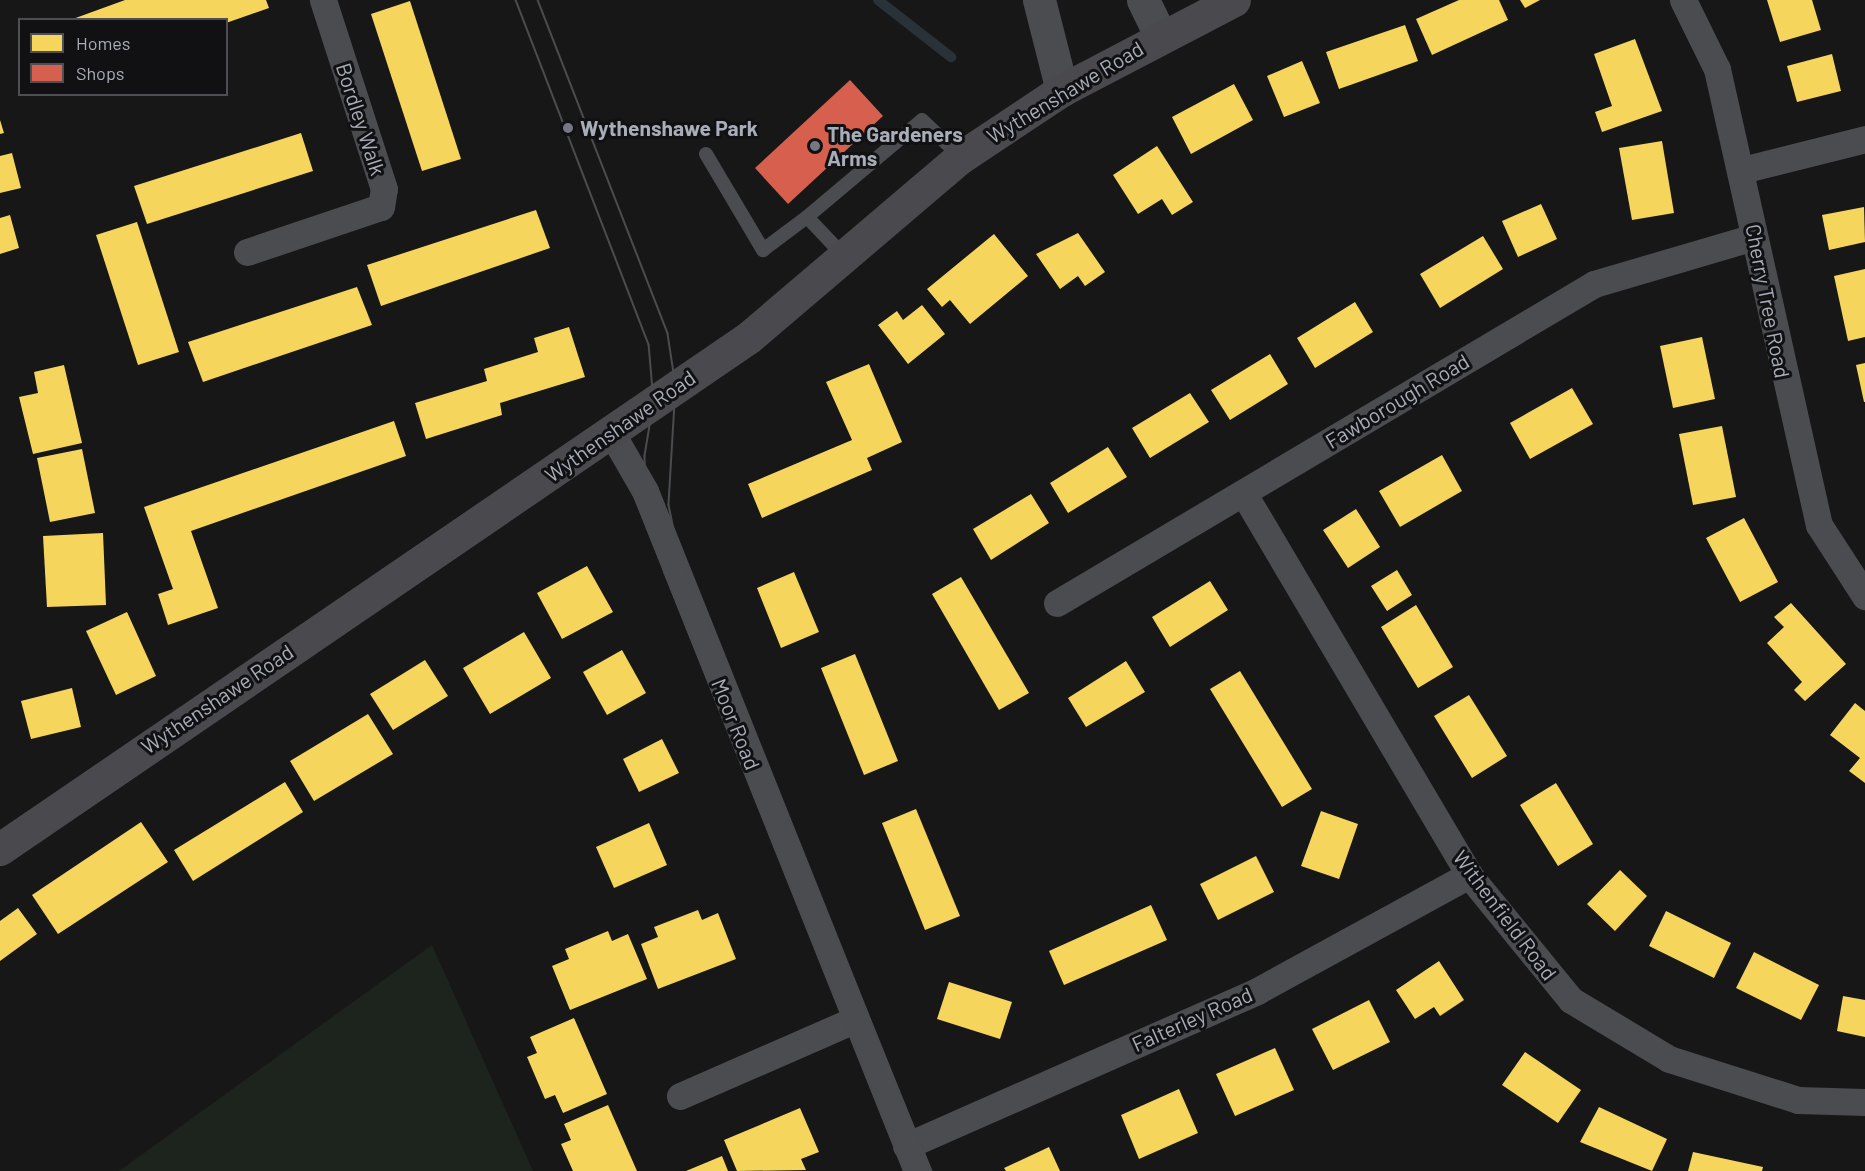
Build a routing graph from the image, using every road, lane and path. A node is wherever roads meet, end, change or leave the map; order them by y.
1 (323, 0) edge
2 (1039, 0) edge
3 (1143, 0) edge
4 (1234, 0) edge
5 (1683, 0) edge
6 (1160, 35) junction
7 (1062, 90) junction
8 (1865, 140) edge
9 (706, 154) dead end
10 (961, 157) junction
11 (1742, 170) junction
12 (807, 217) junction
13 (1754, 237) junction
14 (246, 252) dead end
15 (844, 256) junction
16 (611, 432) junction
17 (1244, 494) junction
18 (1865, 596) edge
19 (1057, 603) dead end
20 (0, 849) edge
21 (1469, 875) junction
22 (856, 1019) junction
23 (680, 1096) dead end
24 (1865, 1102) edge
25 (906, 1146) junction
26 (917, 1171) edge

1 - 14 street, Bordley Walk
2 - 7 street
3 - 6 street
4 - 6 main road, Wythenshawe Road
5 - 11 street, Cherry Tree Road
6 - 7 main road, Wythenshawe Road
7 - 10 main road, Wythenshawe Road
8 - 11 street
9 - 12 lane
10 - 12 lane
10 - 15 main road, Wythenshawe Road
11 - 13 street, Cherry Tree Road
12 - 15 lane
13 - 17 street, Fawborough Road
13 - 18 street, Cherry Tree Road
15 - 16 main road, Wythenshawe Road
16 - 20 main road, Wythenshawe Road
16 - 22 street, Moor Road
17 - 19 street, Fawborough Road
17 - 21 street, Withenfield Road
21 - 24 street, Withenfield Road
21 - 25 street, Falterley Road
22 - 23 street
22 - 25 street, Moor Road
25 - 26 street, Moor Road

